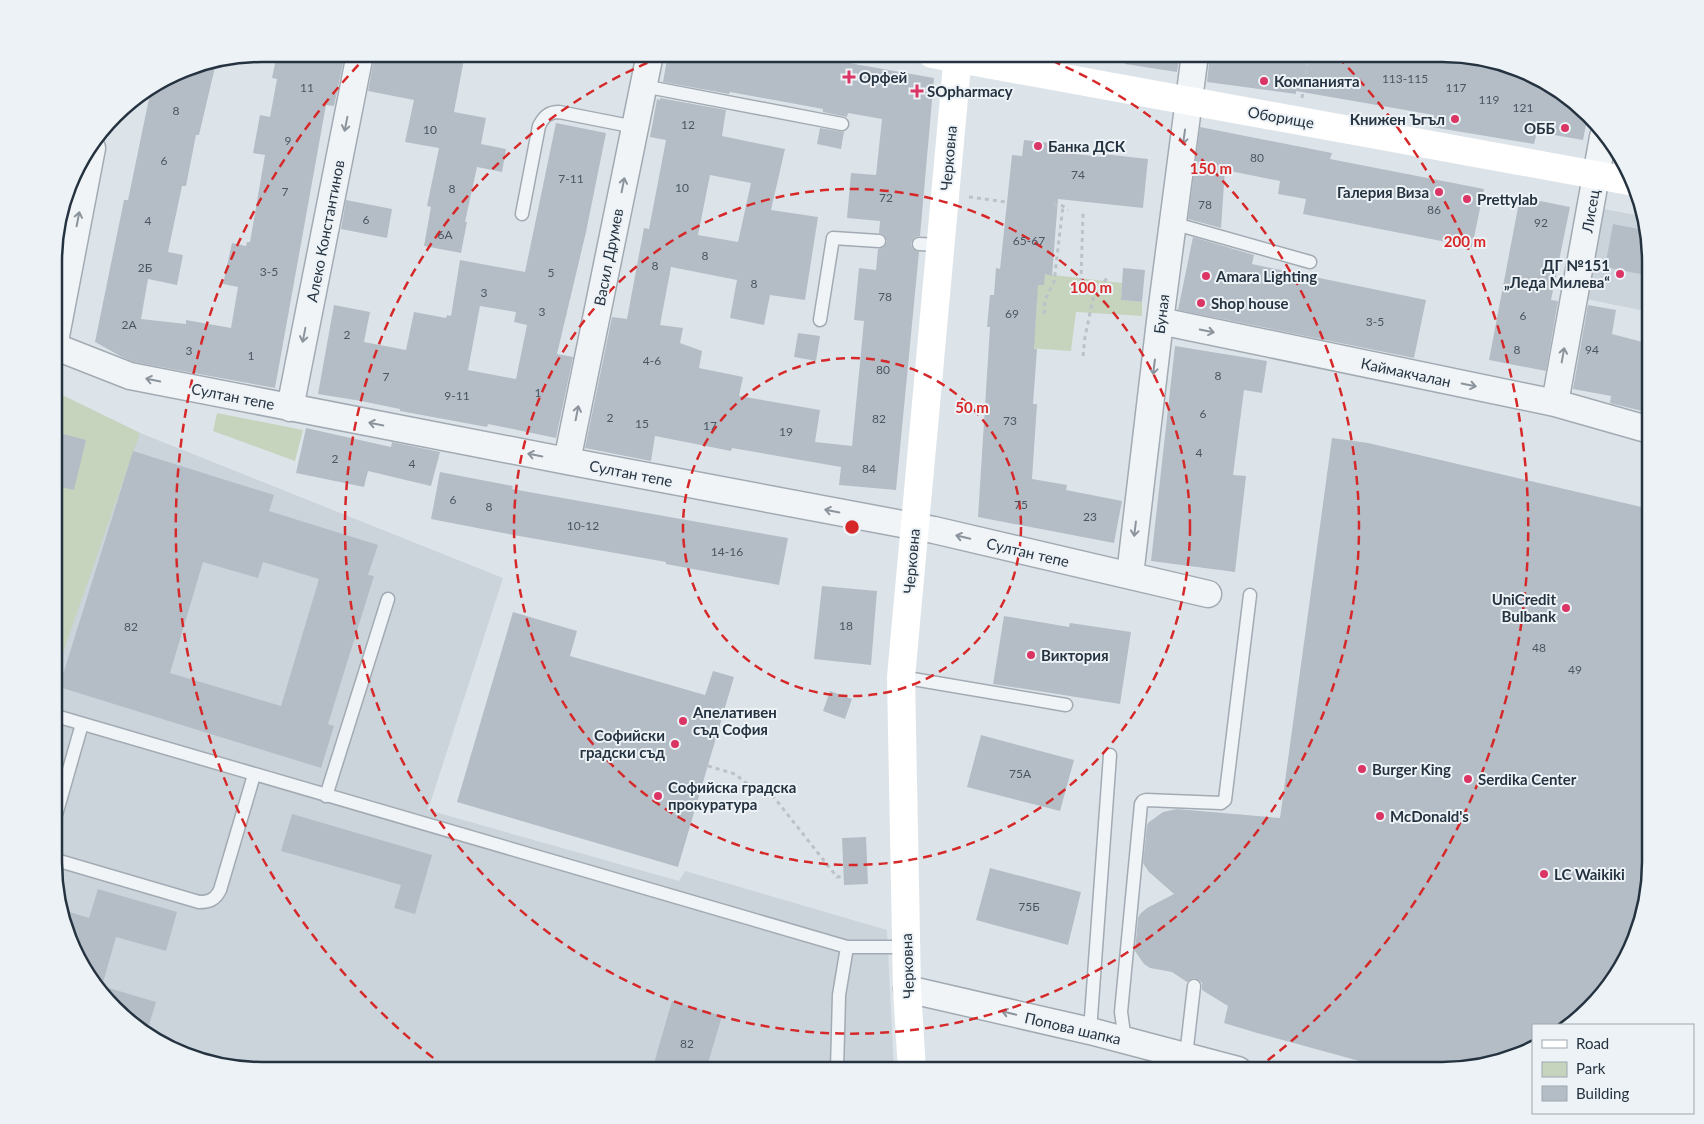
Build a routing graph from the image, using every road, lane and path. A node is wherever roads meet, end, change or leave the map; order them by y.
1 (358, 62) edge
2 (648, 62) edge
3 (948, 62) edge
4 (986, 62) edge
5 (1194, 62) edge
6 (1308, 62) edge
7 (643, 86) junction
8 (1189, 100) junction
9 (1298, 120) junction
10 (842, 124) dead end
11 (635, 126) junction
12 (1602, 143) edge
13 (89, 161) edge
14 (1596, 174) junction
15 (1623, 179) edge
16 (961, 196) dead end
17 (1007, 202) dead end
18 (1053, 204) dead end
19 (1063, 206) junction
20 (1068, 210) dead end
21 (1083, 213) dead end
22 (522, 214) dead end
23 (1172, 223) junction
24 (879, 241) dead end
25 (1310, 262) dead end
26 (1108, 277) dead end
27 (1094, 294) junction
28 (62, 305) edge
29 (1044, 314) dead end
30 (820, 320) dead end
31 (1160, 321) junction
32 (62, 349) edge
33 (1083, 356) dead end
34 (1555, 403) junction
35 (290, 408) junction
36 (1642, 428) edge
37 (567, 461) junction
38 (915, 527) junction
39 (1130, 575) junction
40 (1208, 594) dead end
41 (1250, 595) dead end
42 (388, 599) dead end
43 (901, 678) junction
44 (1066, 705) dead end
45 (62, 718) edge
46 (82, 724) junction
47 (1110, 755) dead end
48 (708, 766) dead end
49 (254, 775) junction
50 (62, 794) edge
51 (326, 796) junction
52 (62, 862) edge
53 (844, 876) dead end
54 (847, 947) junction
55 (906, 947) junction
56 (1194, 986) dead end
57 (907, 989) junction
58 (1090, 1031) junction
59 (1126, 1040) junction
60 (1172, 1059) edge
61 (837, 1062) edge
62 (912, 1062) edge
63 (1190, 1062) edge

1 -> 35 street, Алеко Константинов
2 - 7 street, Васил Друмев
3 - 38 street, Черковна
4 - 8 street, Оборище
5 - 8 street, Буная
6 - 9 path
7 - 10 lane
7 - 11 street, Васил Друмев
8 - 9 street, Оборище
8 -> 23 street, Буная
9 - 14 street, Оборище
11 - 22 lane
37 -> 11 street, Васил Друмев
12 - 14 street, Лисец
28 -> 13 street
14 - 15 street, Оборище
34 -> 14 street, Лисец
16 - 17 path
18 - 19 path
19 - 20 path
19 - 29 path
21 - 27 path
23 - 25 lane
23 - 31 street, Буная
24 - 30 lane
26 - 27 path
27 - 33 path
31 -> 34 street, Каймакчалан
31 -> 39 street, Буная
35 -> 32 street, Султан тепе
34 - 36 street, Каймакчалан
37 -> 35 street, Султан тепе
38 -> 37 street, Султан тепе
39 -> 38 street, Султан тепе
38 - 43 street, Черковна
39 - 40 street, Султан тепе
41 - 59 lane
42 - 51 lane
43 - 44 lane
43 - 55 street, Черковна
45 - 46 lane
46 - 49 lane
46 - 50 lane
47 - 58 lane
48 - 53 path
49 - 51 lane
49 - 52 lane
51 - 54 lane
54 - 55 lane
54 - 61 lane
55 - 57 street, Черковна
56 - 60 lane
58 -> 57 street, Попова шапка
57 - 62 street, Черковна
58 - 59 street, Попова шапка
59 - 60 street, Попова шапка
60 - 63 street, Попова шапка

